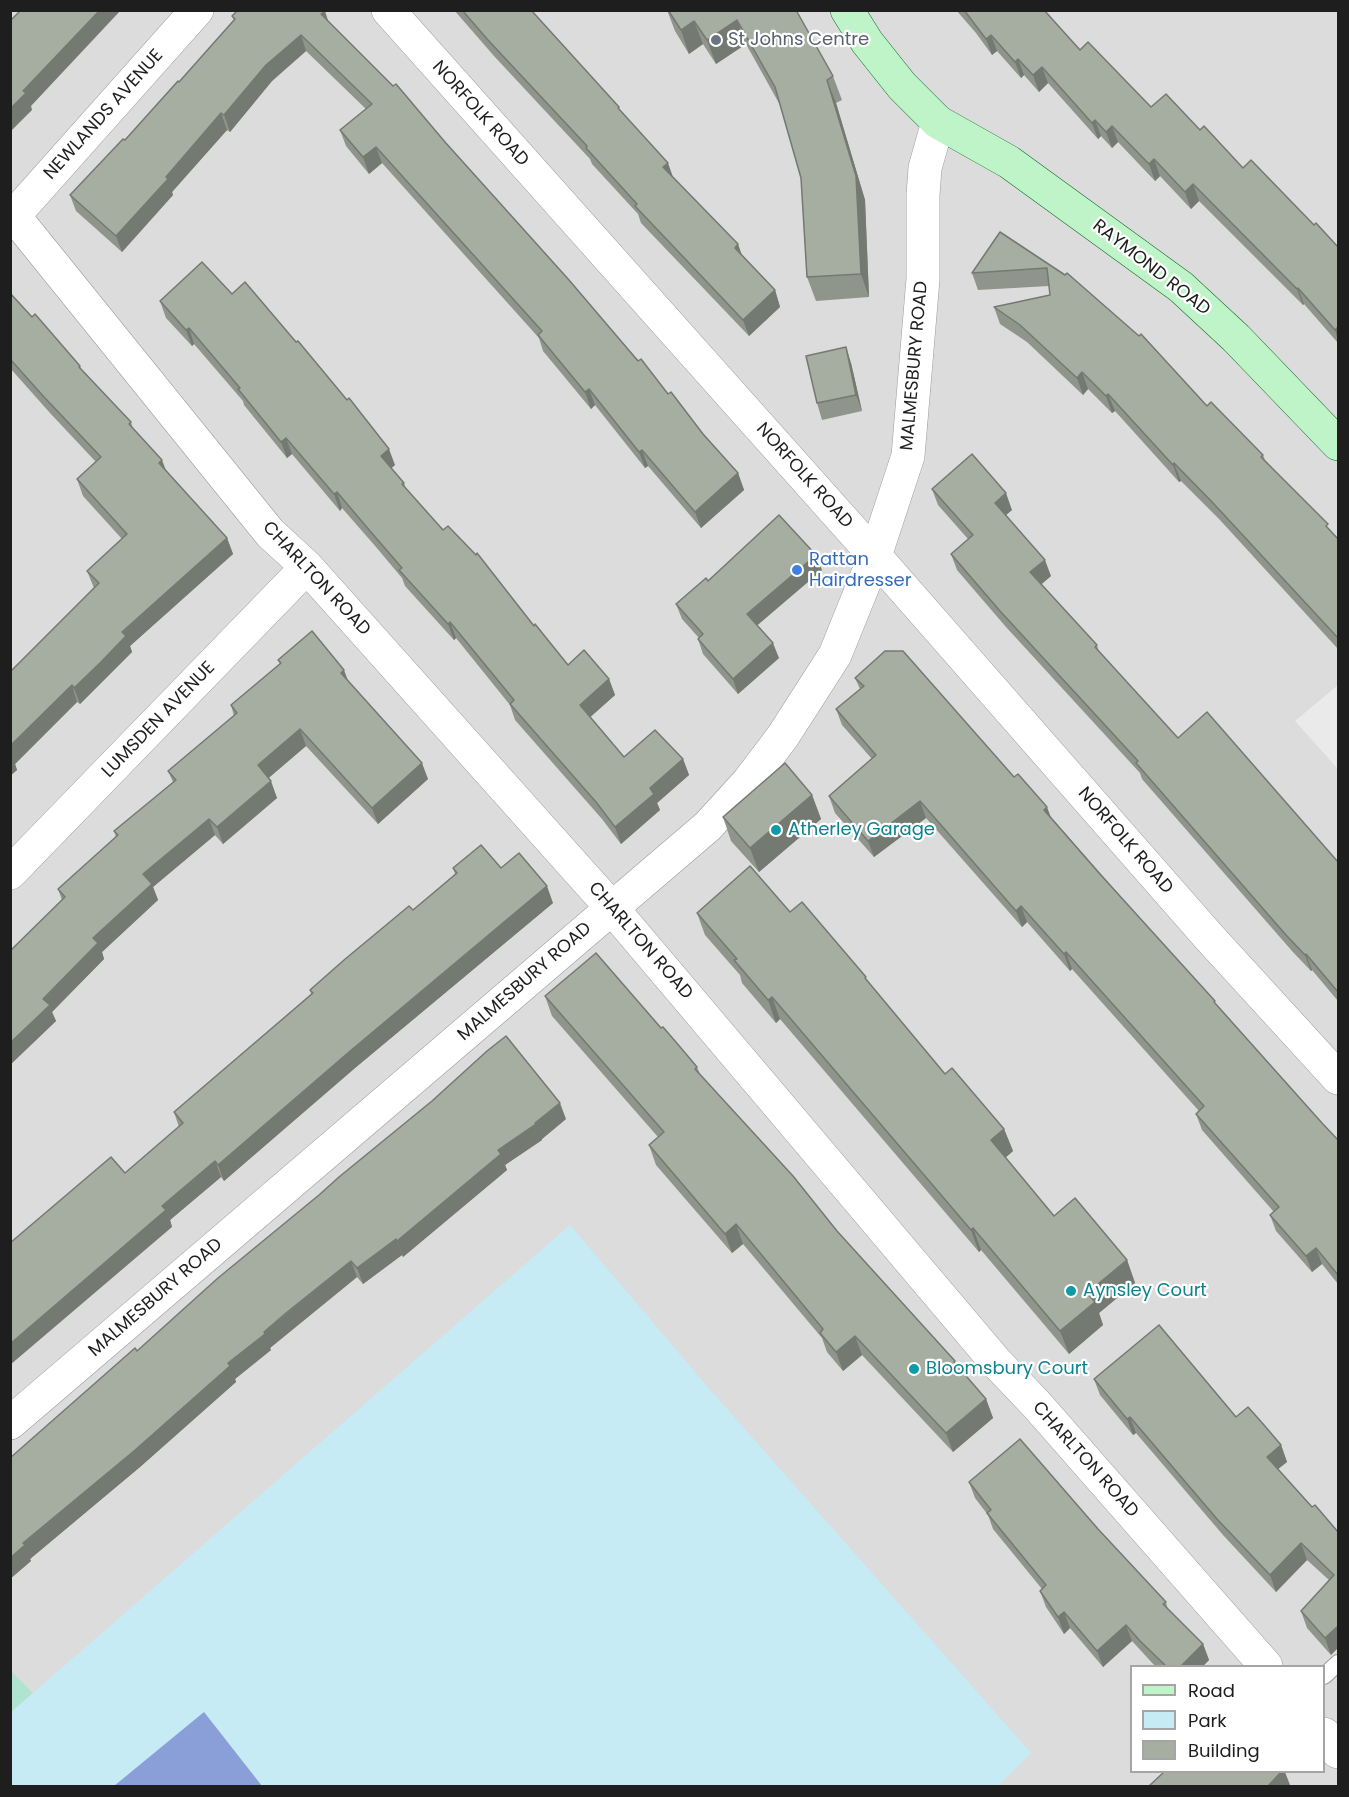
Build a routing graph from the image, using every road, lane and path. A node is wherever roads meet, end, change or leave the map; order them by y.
1 (197, 10) edge
2 (388, 10) edge
3 (847, 10) edge
4 (938, 122) junction
5 (12, 218) edge
6 (1338, 444) edge
7 (875, 556) junction
8 (307, 567) junction
9 (10, 873) edge
10 (611, 907) junction
11 (1338, 1078) edge
12 (10, 1423) edge
13 (1338, 1663) edge
14 (1265, 1665) edge
15 (1325, 1674) edge
16 (1325, 1736) edge
17 (1338, 1752) edge

1 - 5 street, NEWLANDS AVENUE
2 - 7 street, NORFOLK ROAD
3 - 4 street, RAYMOND ROAD
4 - 6 street, RAYMOND ROAD
4 - 7 street, MALMESBURY ROAD
5 - 8 street, CHARLTON ROAD
7 - 10 street, MALMESBURY ROAD
7 - 11 street, NORFOLK ROAD
8 - 9 street, LUMSDEN AVENUE
8 - 10 street, CHARLTON ROAD
10 - 12 street, MALMESBURY ROAD
10 - 14 street, CHARLTON ROAD
13 - 15 lane
16 - 17 street

